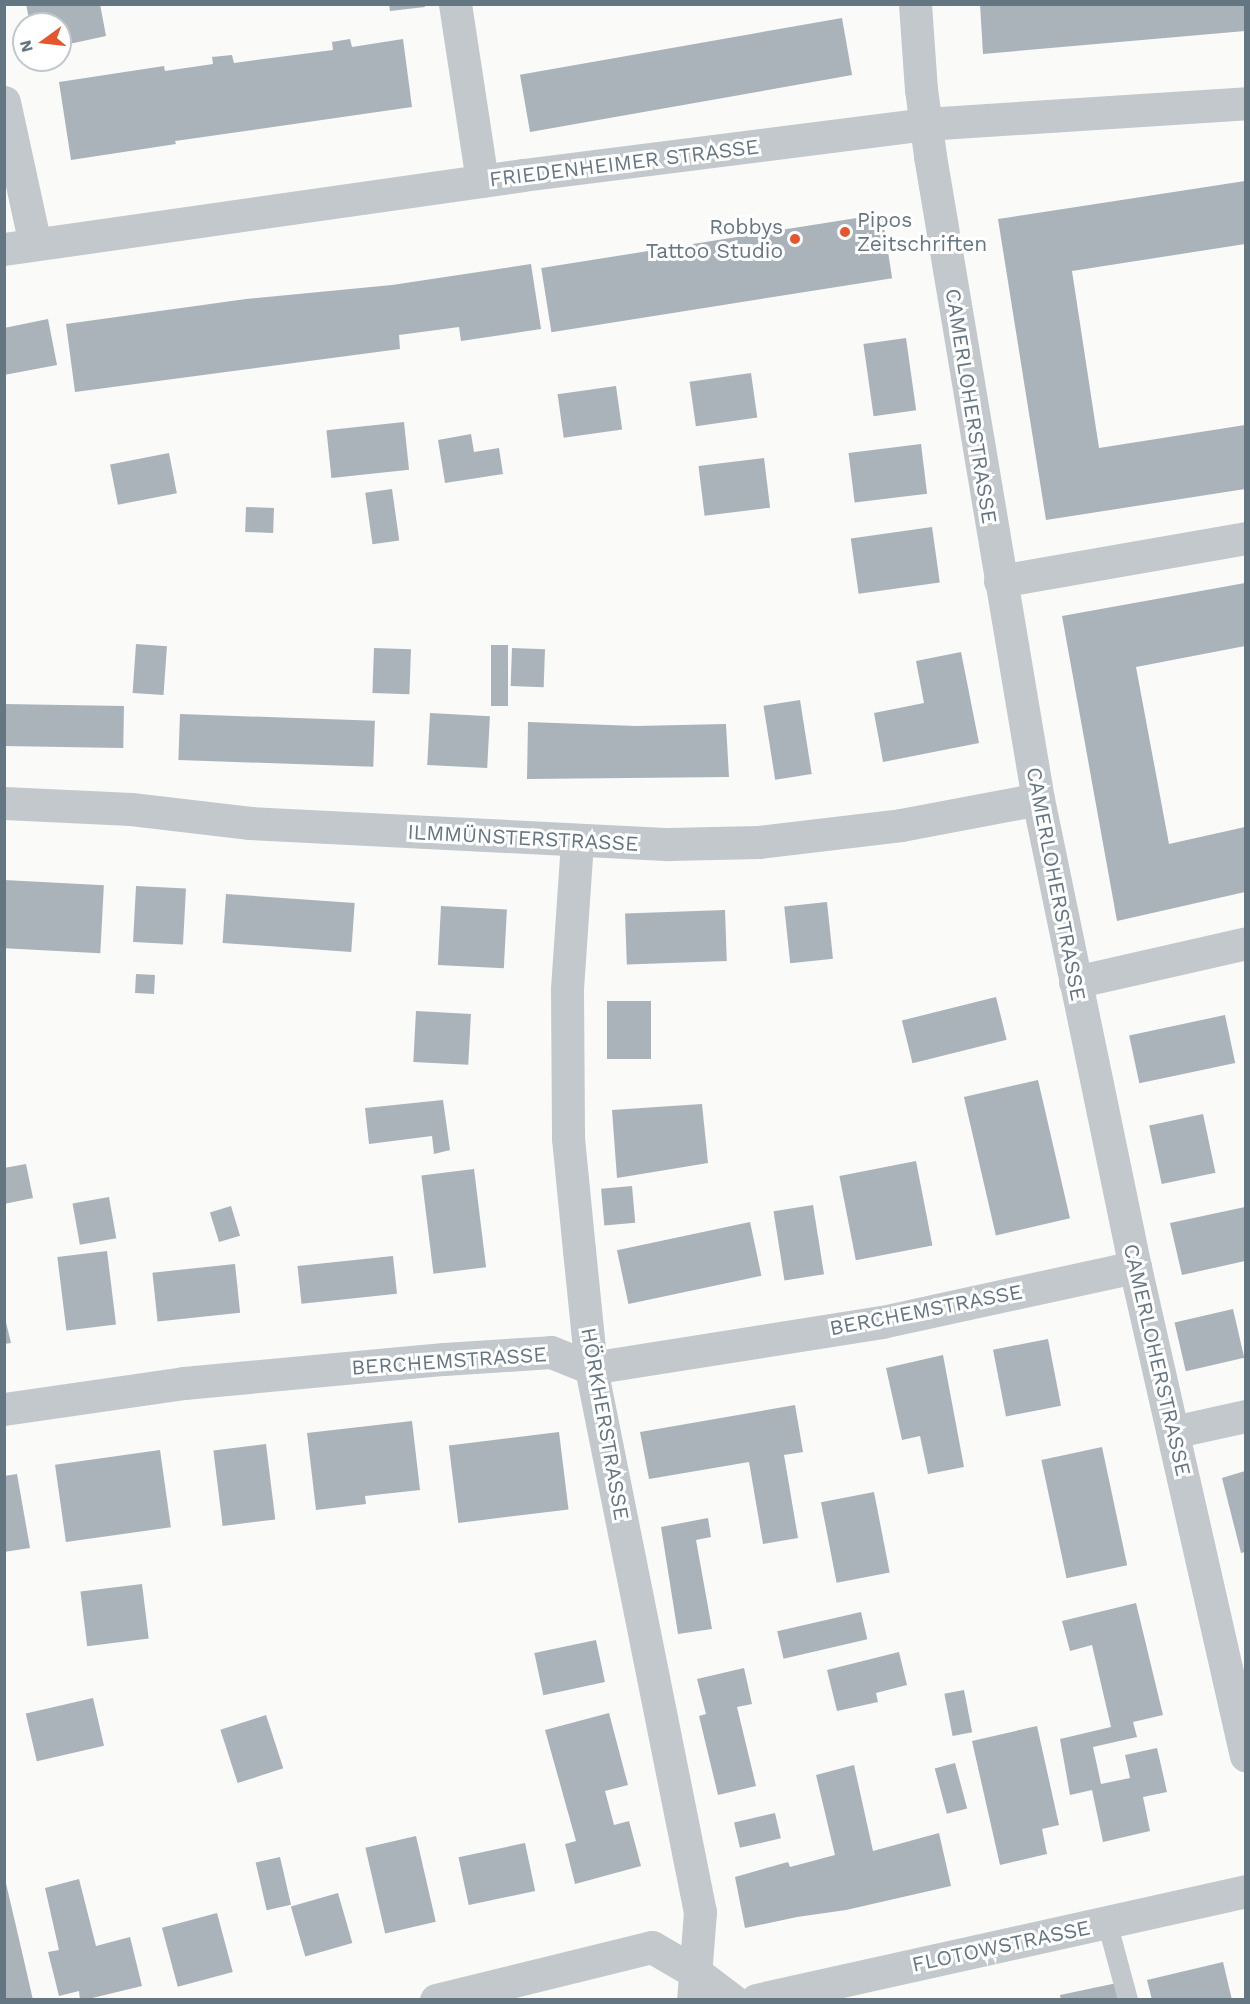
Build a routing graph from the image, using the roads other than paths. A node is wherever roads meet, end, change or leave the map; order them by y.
1 (455, 4) edge
2 (915, 4) edge
3 (4, 102) edge
4 (1245, 103) edge
5 (925, 124) junction
6 (482, 181) junction
7 (20, 247) edge
8 (1245, 538) edge
9 (1000, 581) junction
10 (1038, 799) junction
11 (4, 803) edge
12 (577, 842) junction
13 (1245, 943) edge
14 (1075, 982) junction
15 (1135, 1267) junction
16 (591, 1368) junction
17 (4, 1409) edge
18 (1245, 1416) edge
19 (1173, 1432) junction
20 (1245, 1756) edge
21 (1245, 1891) edge
22 (1107, 1923) junction
23 (694, 1986) edge
24 (436, 2000) edge
25 (732, 2000) edge
26 (756, 2000) edge
27 (1128, 2000) edge

1 - 6 street
2 - 5 street, CAMERLOHERSTRASSE
3 - 7 street
4 - 5 street, FRIEDENHEIMER STRASSE
5 - 6 street, FRIEDENHEIMER STRASSE
5 - 9 street, CAMERLOHERSTRASSE
6 - 7 street, FRIEDENHEIMER STRASSE
8 - 9 street
9 - 10 street, CAMERLOHERSTRASSE
10 - 12 street, ILMMÜNSTERSTRASSE
10 - 14 street, CAMERLOHERSTRASSE
11 - 12 street, ILMMÜNSTERSTRASSE
12 - 16 street, HÖRKHERSTRASSE
13 - 14 street
14 - 15 street, CAMERLOHERSTRASSE
15 - 16 street, BERCHEMSTRASSE
15 - 19 street, CAMERLOHERSTRASSE
16 - 17 street, BERCHEMSTRASSE
16 - 23 street, HÖRKHERSTRASSE
18 - 19 street
19 - 20 street, CAMERLOHERSTRASSE
21 - 22 street, FLOTOWSTRASSE
22 - 26 street, FLOTOWSTRASSE
22 - 27 lane
23 - 24 street
23 - 25 street

